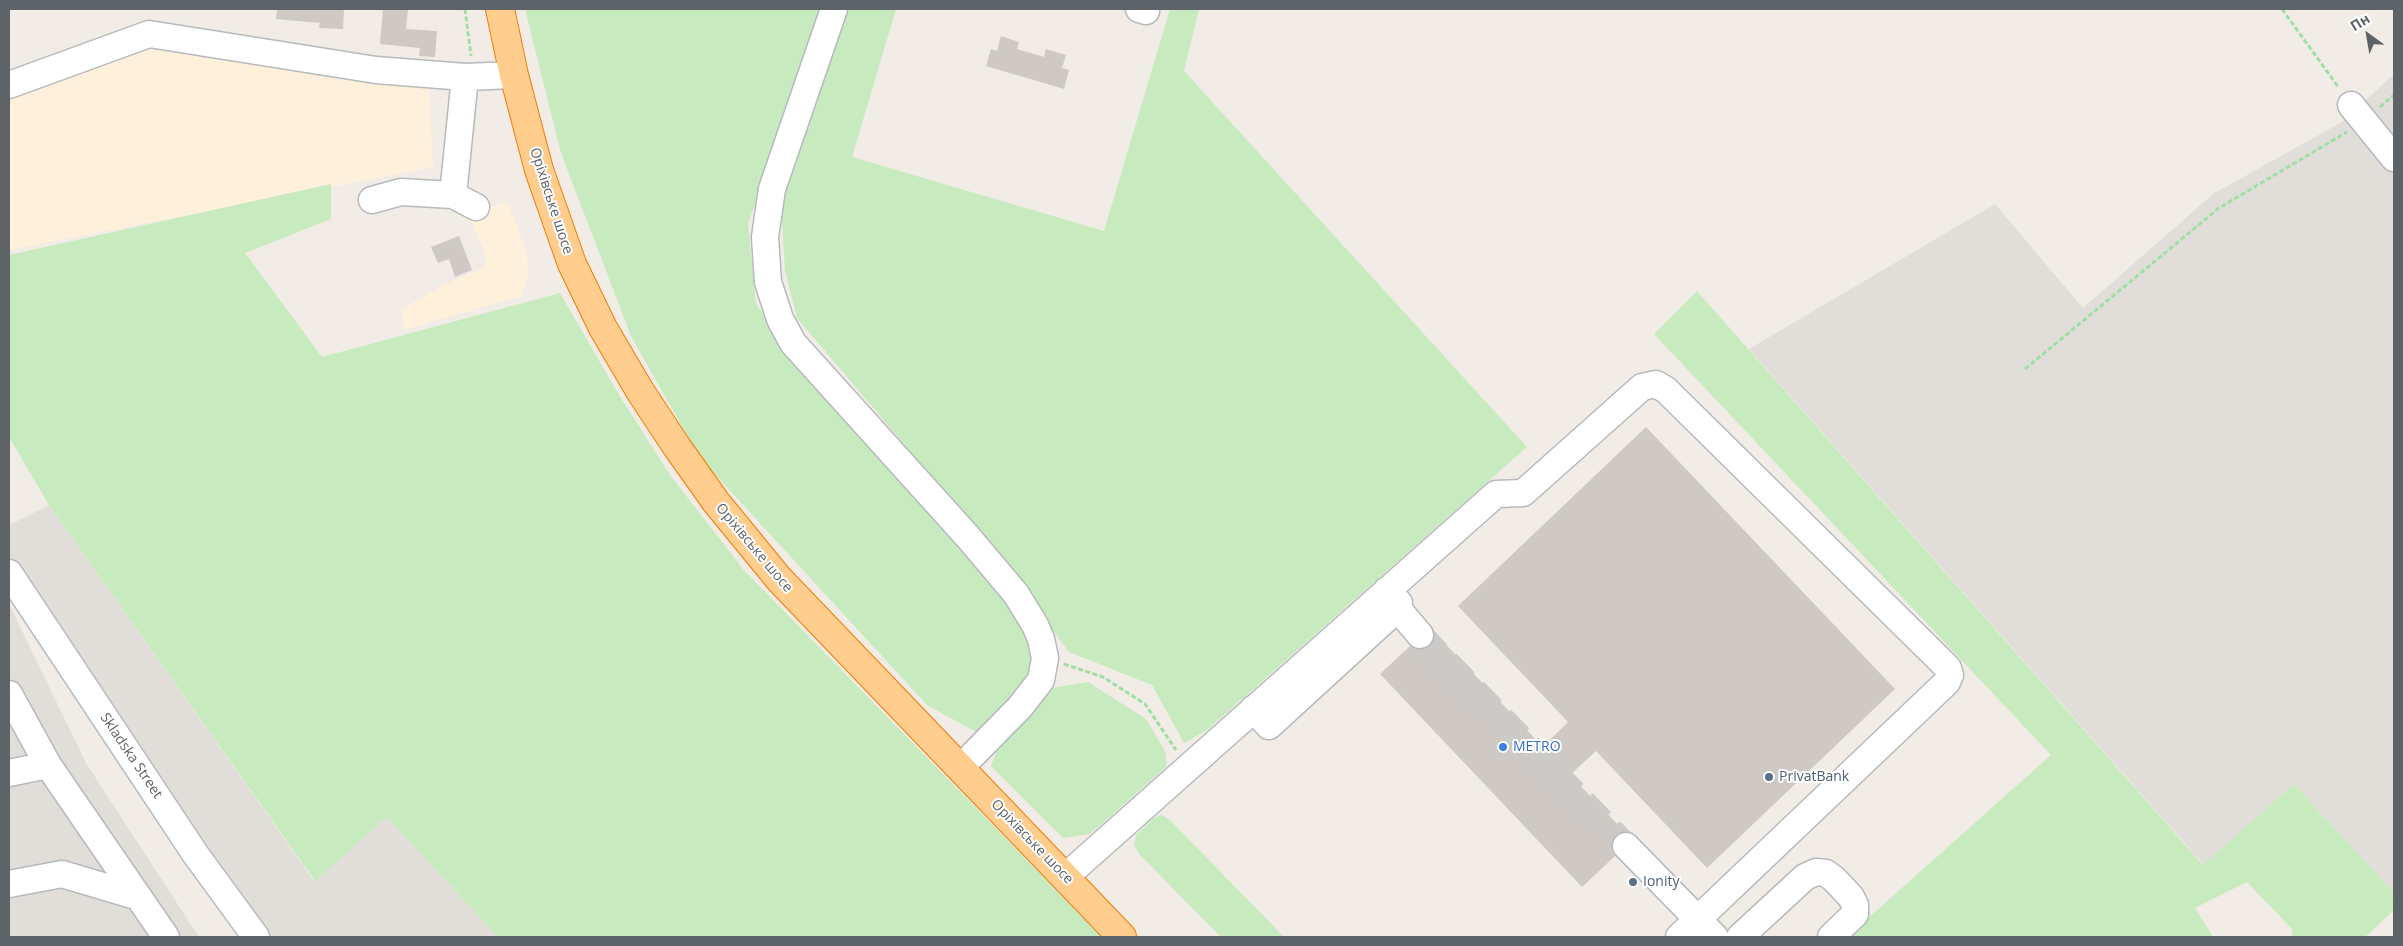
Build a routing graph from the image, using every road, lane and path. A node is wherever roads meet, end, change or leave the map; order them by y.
1 (465, 9) edge
2 (500, 9) edge
3 (834, 9) edge
4 (2282, 9) edge
5 (514, 75) junction
6 (470, 77) junction
7 (9, 85) edge
8 (2394, 94) edge
9 (2358, 113) junction
10 (2394, 158) edge
11 (452, 196) junction
12 (372, 200) dead end
13 (476, 207) dead end
14 (2024, 369) dead end
15 (9, 574) edge
16 (1392, 599) junction
17 (1420, 636) tunnel mouth
18 (1045, 658) junction
19 (9, 694) edge
20 (48, 765) junction
21 (960, 768) junction
22 (1187, 768) junction
23 (9, 773) edge
24 (1626, 846) tunnel mouth
25 (1064, 877) junction
26 (9, 884) edge
27 (136, 896) junction
28 (1756, 925) edge
29 (1697, 931) edge
30 (166, 937) edge
31 (256, 937) edge
32 (1122, 937) edge
33 (1728, 937) edge
34 (1831, 937) edge

1 - 6 path
2 - 5 highway, Оріхівське шосе
3 - 18 street
4 - 9 path
5 - 6 street
5 - 21 highway, Оріхівське шосе
6 - 7 street
6 - 11 street
8 - 9 path
9 - 10 street
9 - 14 path
11 - 12 street
11 - 13 street
15 - 31 street, Skladska Street
16 - 17 street
16 - 22 street
16 - 29 street
18 - 21 street
18 - 22 path
19 - 20 street
20 - 23 street
20 - 27 street
21 - 25 highway, Оріхівське шосе
22 - 25 street
24 - 29 street
25 - 32 highway, Оріхівське шосе
26 - 27 street
27 - 30 street
28 - 33 street
28 - 34 street

